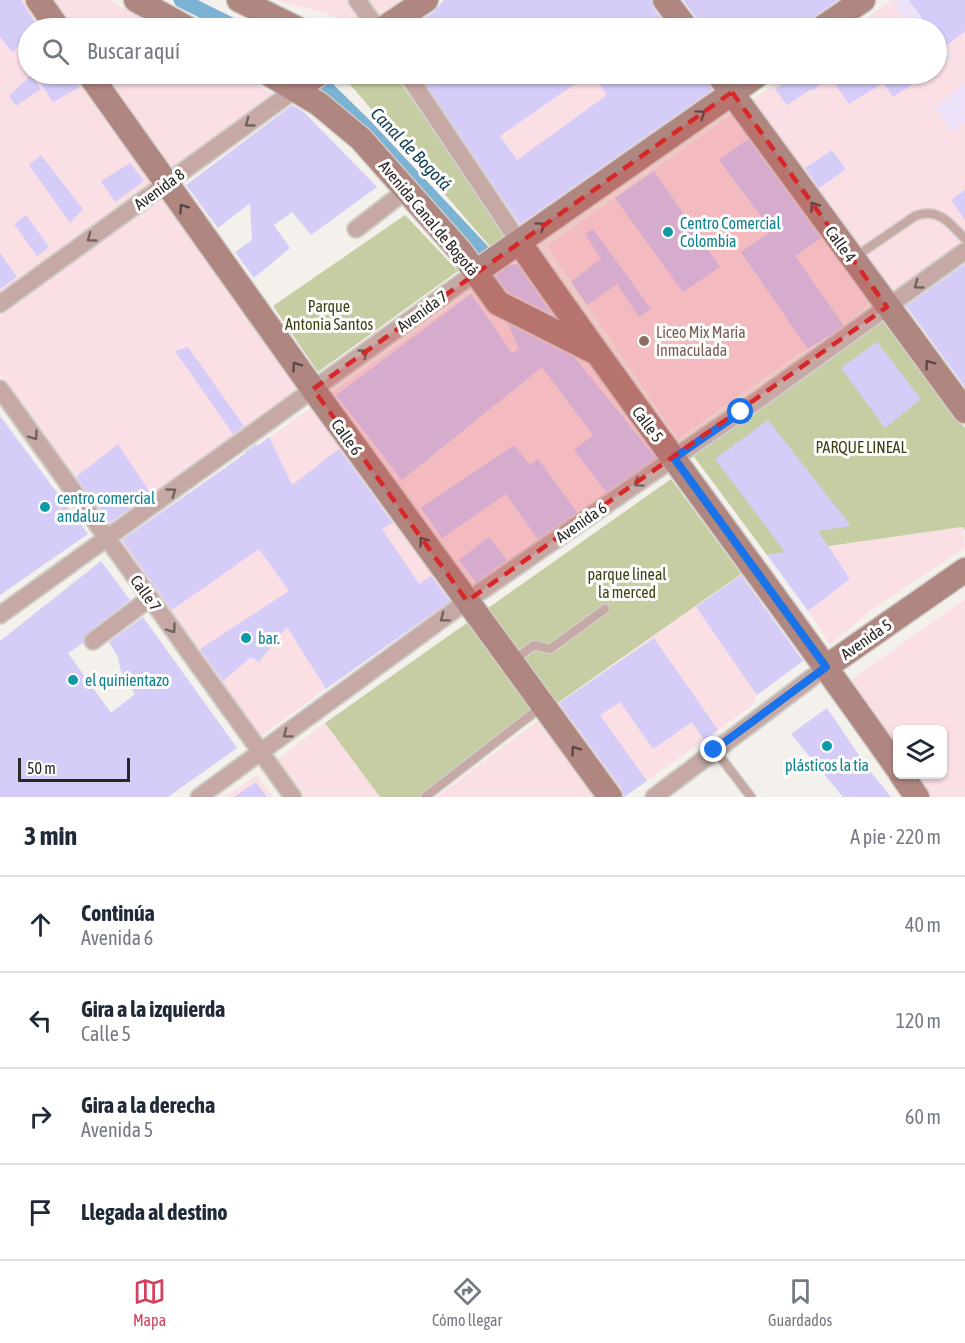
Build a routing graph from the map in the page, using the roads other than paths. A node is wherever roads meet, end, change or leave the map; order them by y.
1 (38, 0) edge
2 (136, 0) edge
3 (239, 0) edge
4 (357, 0) edge
5 (426, 0) edge
6 (665, 0) edge
7 (863, 0) edge
8 (50, 18) edge
9 (169, 18) edge
10 (276, 18) edge
11 (370, 18) edge
12 (399, 18) edge
13 (678, 18) edge
14 (837, 18) edge
15 (96, 84) edge
16 (304, 84) edge
17 (311, 84) edge
18 (414, 84) edge
19 (724, 84) edge
20 (726, 84) edge
21 (166, 184) junction
22 (408, 189) junction
23 (356, 229) dead end
24 (965, 239) edge
25 (519, 242) junction
26 (965, 251) edge
27 (852, 259) junction
28 (476, 272) junction
29 (0, 304) edge
30 (887, 307) junction
31 (595, 352) junction
32 (0, 389) edge
33 (313, 390) junction
34 (964, 412) edge
35 (674, 458) junction
36 (107, 538) junction
37 (965, 570) edge
38 (150, 598) junction
39 (467, 601) junction
40 (605, 609) dead end
41 (0, 615) edge
42 (93, 641) dead end
43 (511, 663) junction
44 (826, 667) junction
45 (543, 706) junction
46 (714, 750) junction
47 (262, 753) junction
48 (893, 763) edge
49 (905, 779) edge
50 (199, 797) edge
51 (293, 797) edge
52 (425, 797) edge
53 (610, 797) edge
54 (654, 797) edge
55 (751, 797) edge
56 (917, 797) edge

1 - 8 main road
2 - 9 main road
3 - 10 main road
4 - 11 street
5 - 12 main road
6 - 13 main road
7 - 14 main road
15 - 21 main road, Calle 6
16 -> 21 street, Avenida 8
17 - 22 main road, Avenida Canal de Bogotá
18 - 25 street, Calle 5
25 -> 19 main road, Avenida 7
27 -> 20 main road, Calle 4
21 -> 29 street, Avenida 8
33 -> 21 main road, Calle 6
22 - 23 street
22 - 28 main road, Avenida Canal de Bogotá
24 - 27 lane
25 - 28 main road, Avenida 7
25 - 31 main road, Calle 5
26 -> 30 street, Avenida 6
27 - 30 main road, Calle 4
28 - 31 main road, Avenida Canal de Bogotá
33 -> 28 street, Avenida 7
34 -> 30 main road, Calle 4
30 - 35 street, Avenida 6
31 - 35 main road, Calle 5
32 -> 36 street, Calle 7
36 -> 33 street, Avenida 7
39 -> 33 main road, Calle 6
35 -> 39 street, Avenida 6
35 - 44 main road, Calle 5
36 - 38 street, Calle 7
36 - 41 street, Avenida 7
37 - 44 main road, Avenida 5
38 - 42 street
38 -> 47 street, Calle 7
39 - 43 main road, Calle 6
39 -> 47 street, Avenida 6
40 - 43 lane
43 - 45 main road, Calle 6
44 - 46 street, Avenida 5
44 - 48 main road, Calle 5
45 - 52 lane
53 -> 45 main road, Calle 6
46 - 54 street, Avenida 5
46 - 55 lane
47 - 50 street, Avenida 6
47 - 51 street, Calle 7
49 - 56 main road

